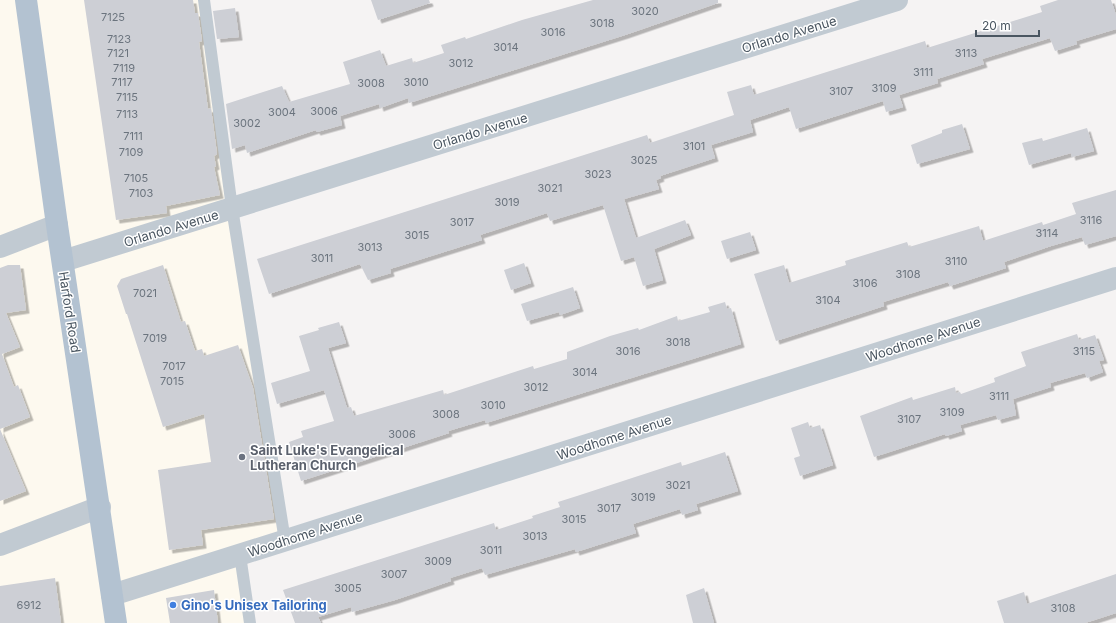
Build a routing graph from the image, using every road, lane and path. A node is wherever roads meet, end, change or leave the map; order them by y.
1 (26, 0) edge
2 (204, 0) edge
3 (897, 0) edge
4 (232, 208) junction
5 (57, 225) junction
6 (0, 247) edge
7 (63, 261) junction
8 (1116, 278) edge
9 (100, 507) junction
10 (285, 541) junction
11 (0, 544) edge
12 (240, 555) junction
13 (112, 595) junction
14 (116, 623) edge
15 (250, 623) edge

1 - 5 main road, Harford Road
2 - 4 lane
3 - 4 street, Orlando Avenue
4 - 7 street, Orlando Avenue
4 - 10 lane
5 - 6 street
5 - 7 main road, Harford Road
7 - 9 main road, Harford Road
8 - 10 street, Woodhome Avenue
9 - 11 street
9 - 13 main road, Harford Road
10 - 12 street, Woodhome Avenue
12 - 13 street, Woodhome Avenue
12 - 15 lane
13 - 14 main road, Harford Road

